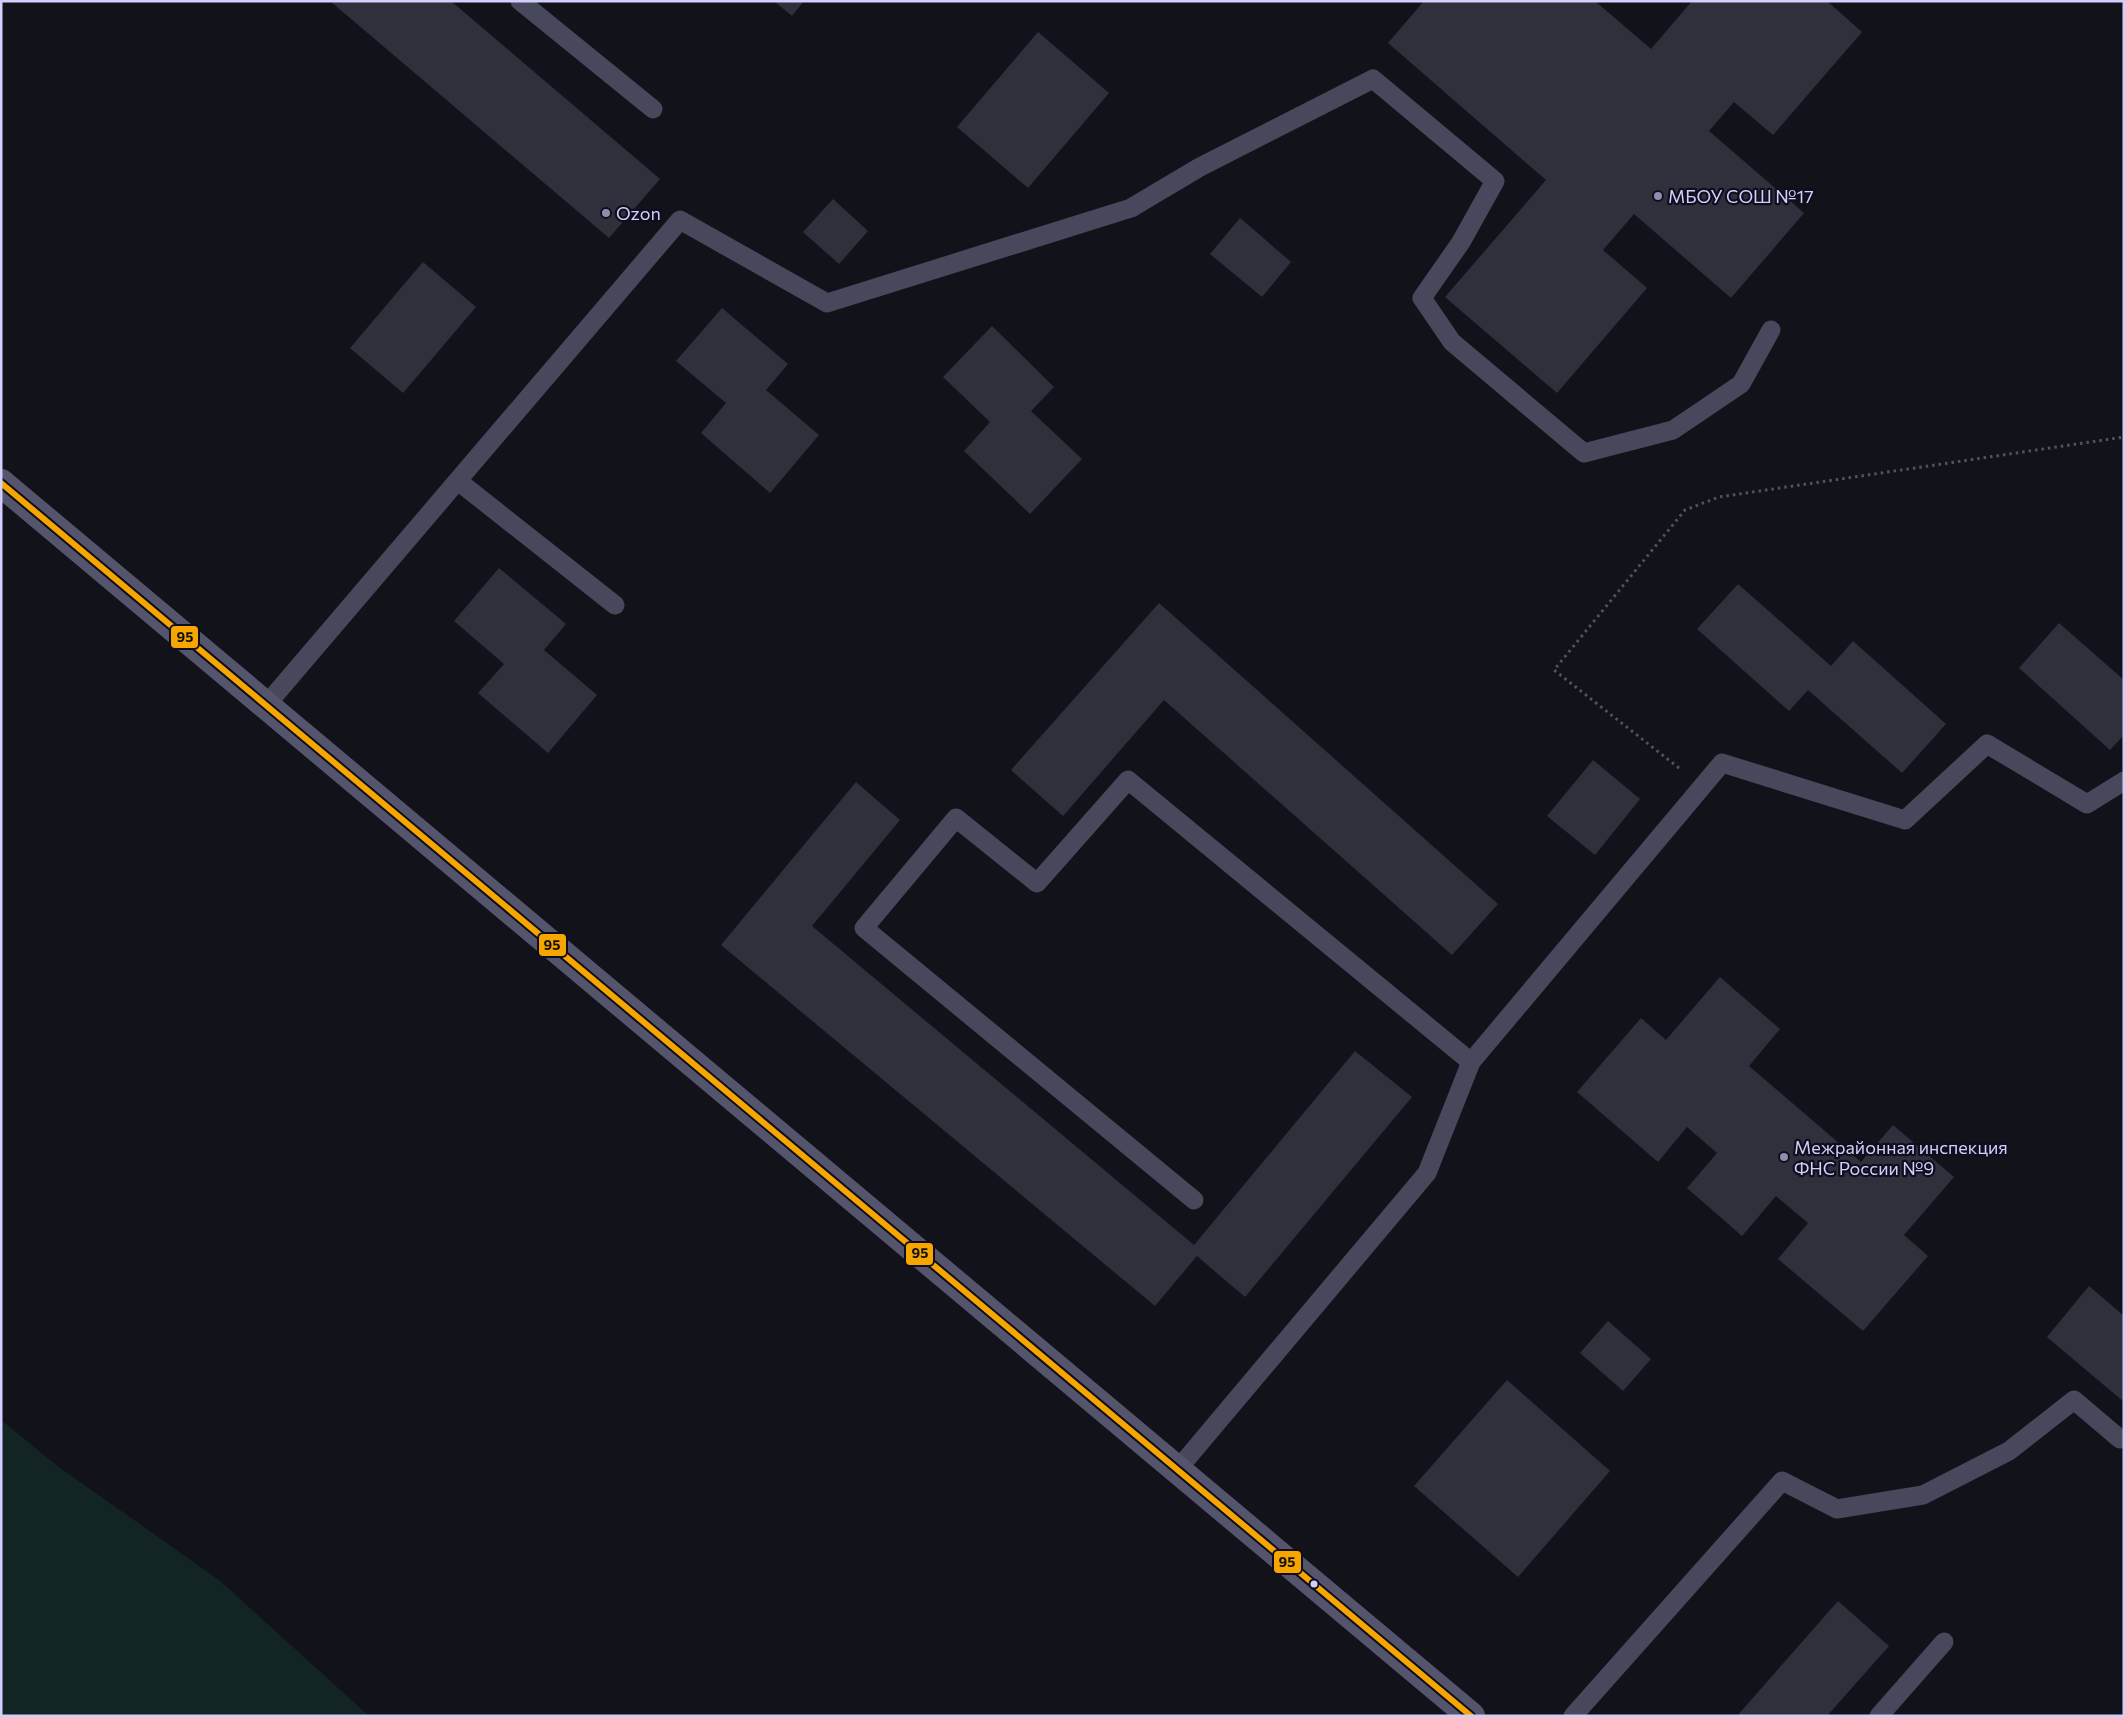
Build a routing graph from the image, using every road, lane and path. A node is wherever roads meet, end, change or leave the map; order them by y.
1 (520, 1) edge
2 (653, 109) dead end
3 (1771, 330) dead end
4 (2124, 437) edge
5 (458, 481) junction
6 (1, 483) edge
7 (615, 606) dead end
8 (267, 704) junction
9 (2124, 782) edge
10 (1702, 786) junction
11 (1471, 1062) junction
12 (1194, 1200) dead end
13 (2124, 1438) edge
14 (1178, 1469) junction
15 (1944, 1642) dead end
16 (1471, 1716) edge
17 (1573, 1716) edge
18 (1879, 1716) edge

1 - 2 lane
3 - 5 lane
4 - 10 path
5 - 7 lane
5 - 8 lane
6 - 8 main road
8 - 14 main road
9 - 10 lane
10 - 11 lane
11 - 12 lane
11 - 14 lane
13 - 17 lane
14 - 16 main road
15 - 18 lane

